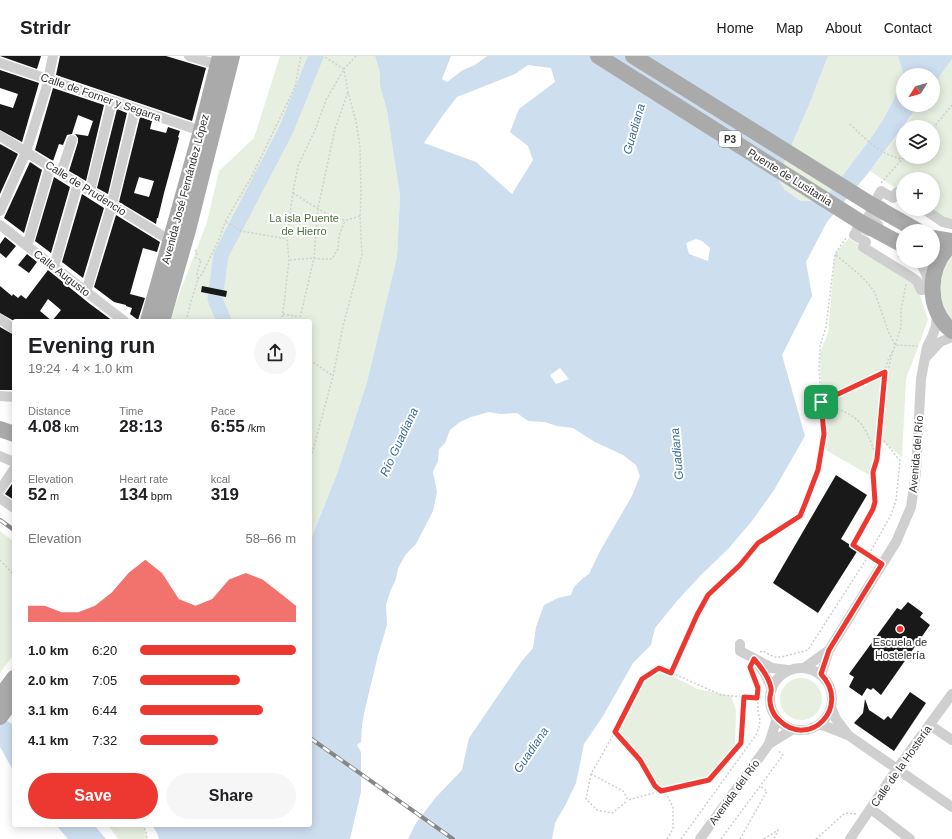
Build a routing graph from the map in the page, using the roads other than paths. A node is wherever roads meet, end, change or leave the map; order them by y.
1 (53, 56) edge
2 (189, 56) edge
3 (232, 56) edge
4 (598, 56) edge
5 (633, 56) edge
6 (219, 61) edge
7 (0, 63) edge
8 (48, 79) junction
9 (112, 101) junction
10 (135, 109) junction
11 (201, 131) junction
12 (0, 136) edge
13 (72, 140) dead end
14 (26, 152) junction
15 (50, 167) junction
16 (61, 174) junction
17 (78, 183) junction
18 (90, 191) junction
19 (896, 194) edge
20 (112, 204) junction
21 (0, 211) edge
22 (896, 214) edge
23 (900, 216) edge
24 (934, 216) edge
25 (897, 224) edge
26 (906, 224) edge
27 (913, 224) edge
28 (952, 224) edge
29 (2, 230) edge
30 (952, 235) edge
31 (896, 236) edge
32 (940, 237) edge
33 (940, 238) edge
34 (171, 241) junction
35 (896, 241) edge
36 (952, 241) edge
37 (940, 244) edge
38 (952, 244) edge
39 (27, 246) junction
40 (896, 246) edge
41 (940, 251) edge
42 (940, 257) edge
43 (54, 266) junction
44 (896, 267) edge
45 (898, 268) edge
46 (924, 268) edge
47 (932, 268) edge
48 (86, 292) junction
49 (937, 310) junction
50 (0, 319) edge
51 (121, 319) edge
52 (149, 319) edge
53 (163, 319) edge
54 (12, 328) edge
55 (952, 331) edge
56 (952, 337) edge
57 (926, 356) junction
58 (0, 396) edge
59 (12, 397) edge
60 (0, 429) edge
61 (12, 433) edge
62 (0, 456) edge
63 (12, 461) edge
64 (12, 472) edge
65 (0, 490) edge
66 (0, 498) edge
67 (12, 507) edge
68 (740, 644) dead end
69 (829, 650) junction
70 (754, 659) junction
71 (804, 668) junction
72 (788, 670) junction
73 (821, 674) junction
74 (12, 685) edge
75 (772, 689) junction
76 (952, 694) edge
77 (7, 701) edge
78 (831, 707) junction
79 (0, 717) edge
80 (777, 718) junction
81 (820, 724) junction
82 (930, 725) junction
83 (793, 729) junction
84 (848, 735) junction
85 (952, 740) edge
86 (769, 744) junction
87 (898, 769) junction
88 (952, 807) edge
89 (869, 812) junction
90 (700, 839) edge
91 (850, 839) edge
92 (910, 839) edge

1 - 8 street
2 - 6 street
3 - 53 main road, Avenida José Fernández López
4 - 35 main road, Puente de Lusitania / P3, bridge
5 - 26 main road, Puente de Lusitania / P3, bridge
6 - 11 main road, Avenida José Fernández López
7 - 8 street, Calle de Forner y Segarra
8 - 9 street, Calle de Forner y Segarra
8 - 14 street
9 - 10 street, Calle de Forner y Segarra
9 - 18 street
10 - 11 street, Calle de Forner y Segarra
10 - 20 street
11 - 34 main road, Avenida José Fernández López
12 - 14 street, Calle de Prudencio
13 - 16 street
14 - 15 street, Calle de Prudencio
14 - 21 street
15 - 16 street, Calle de Prudencio
15 - 39 street
16 - 17 street, Calle de Prudencio
17 - 18 street, Calle de Prudencio
17 - 43 street
18 - 20 street, Calle de Prudencio
19 - 22 street
20 - 34 street, Calle de Prudencio
20 - 48 street
23 - 27 street
24 - 28 street
25 - 31 street
29 - 39 street, Calle Augusto
30 - 32 street
33 - 36 main road
34 - 52 main road, Avenida José Fernández López
37 - 41 street
38 - 42 main road
39 - 43 street, Calle Augusto
40 - 44 street
43 - 48 street, Calle Augusto
45 - 46 street
47 - 49 main road
48 - 51 street, Calle Augusto
49 - 55 main road
49 - 57 street, Avenida del Río
50 - 54 street
56 - 57 street
57 - 69 street, Avenida del Río
58 - 59 street
60 - 61 main road
62 - 63 street
64 - 65 street
66 - 67 street
68 - 70 street
69 - 71 street, Avenida del Río
69 - 73 street, Avenida del Río
70 - 72 street
70 - 75 street
71 - 72 street
71 - 73 street
72 - 75 street
73 - 78 street
74 - 77 main road
75 - 80 street
76 - 82 street, Calle de la Hostería
77 - 79 main road, bridge
78 - 81 street
78 - 84 street
80 - 83 street
80 - 86 street, Avenida del Río
81 - 83 street
81 - 84 street
82 - 85 street
82 - 87 street, Calle de la Hostería
83 - 86 street, Avenida del Río
84 - 87 street
86 - 90 street, Avenida del Río
87 - 88 street
87 - 89 street, Calle de la Hostería
89 - 91 street, Calle de la Hostería
89 - 92 street

